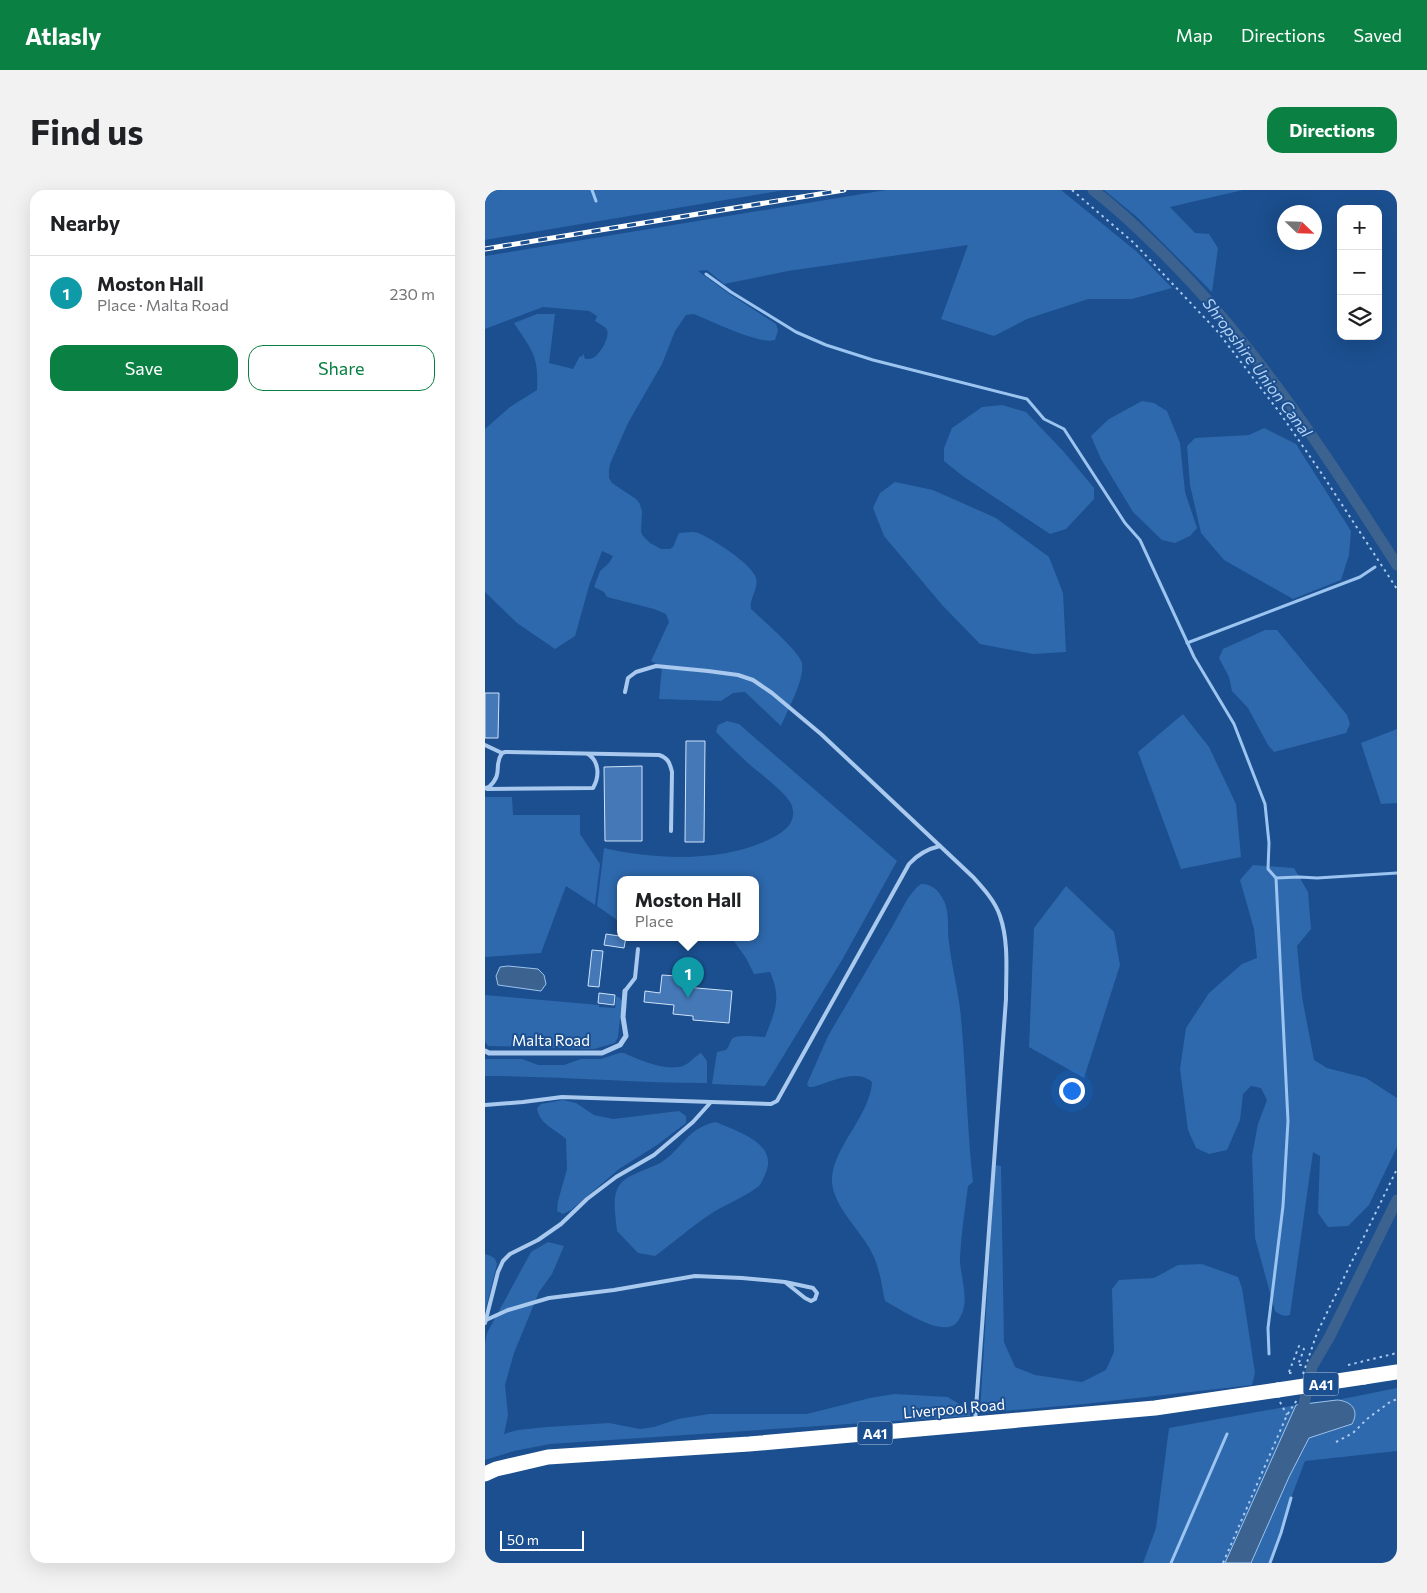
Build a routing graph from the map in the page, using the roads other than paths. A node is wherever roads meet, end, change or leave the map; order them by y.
1 (625, 692) dead end
2 (485, 745) edge
3 (501, 753) junction
4 (588, 754) junction
5 (485, 788) edge
6 (671, 831) dead end
7 (940, 846) junction
8 (638, 949) dead end
9 (625, 991) joint
10 (485, 1051) edge
11 (711, 1102) junction
12 (485, 1105) edge
13 (785, 1282) junction
14 (485, 1322) edge
15 (1397, 1372) edge
16 (975, 1424) junction
17 (485, 1474) edge

1 - 7 lane
2 - 3 lane
3 - 4 lane
3 - 5 lane
4 - 5 lane
4 - 6 lane
7 - 11 lane
7 - 16 lane
8 - 9 lane
9 - 10 street, Malta Road
11 - 12 lane
11 - 14 lane
13 - 13 lane
13 - 14 lane
15 - 16 highway, Liverpool Road / A41, bridge
16 - 17 highway, Liverpool Road / A41

